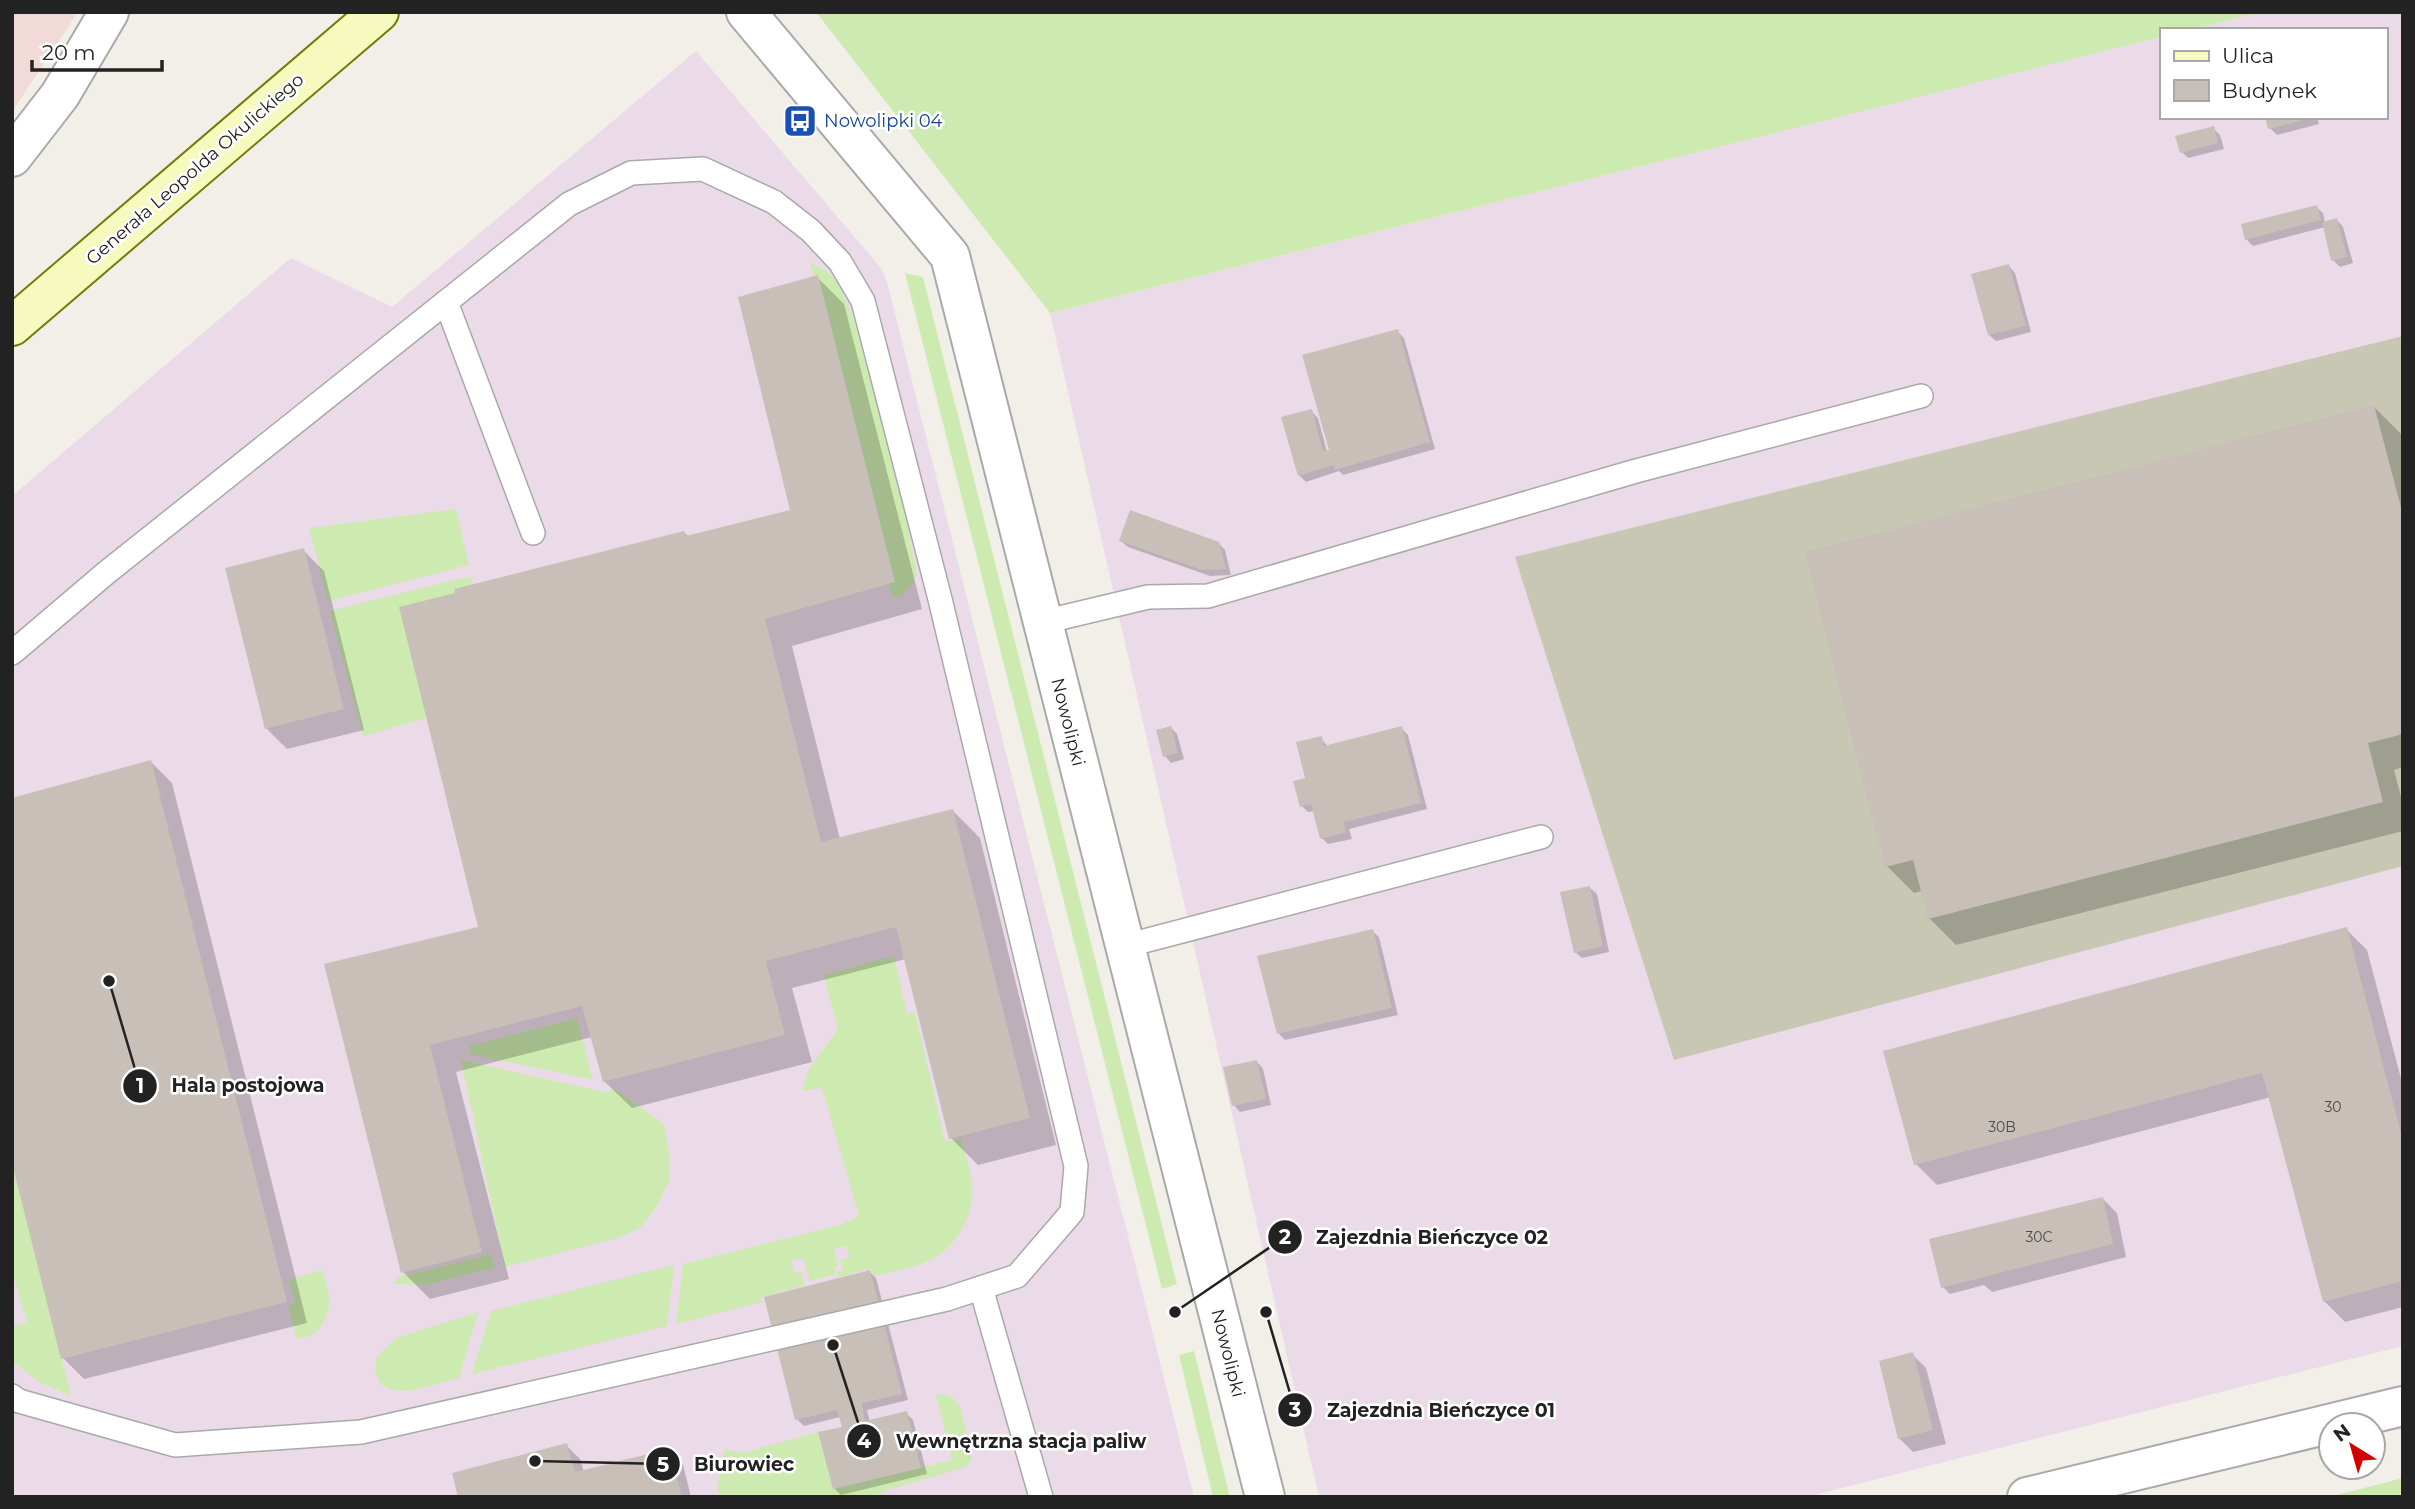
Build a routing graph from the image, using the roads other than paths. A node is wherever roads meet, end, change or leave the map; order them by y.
1 (109, 12) edge
2 (379, 12) edge
3 (746, 12) edge
4 (12, 157) edge
5 (446, 302) junction
6 (12, 326) edge
7 (1921, 396) dead end
8 (533, 533) dead end
9 (1043, 622) junction
10 (12, 653) edge
11 (1541, 837) dead end
12 (1125, 946) junction
13 (981, 1288) junction
14 (12, 1396) edge
15 (2403, 1406) edge
16 (1041, 1497) edge
17 (1265, 1497) edge
18 (2027, 1497) edge

1 - 4 street
2 - 6 main road, Generała Leopolda Okulickiego
3 - 9 street, Nowolipki
5 - 8 lane
5 - 10 lane
5 - 13 lane
7 - 9 lane
9 - 12 street, Nowolipki
11 - 12 lane
12 - 17 street, Nowolipki
13 - 14 lane
13 - 16 lane
15 - 18 street

